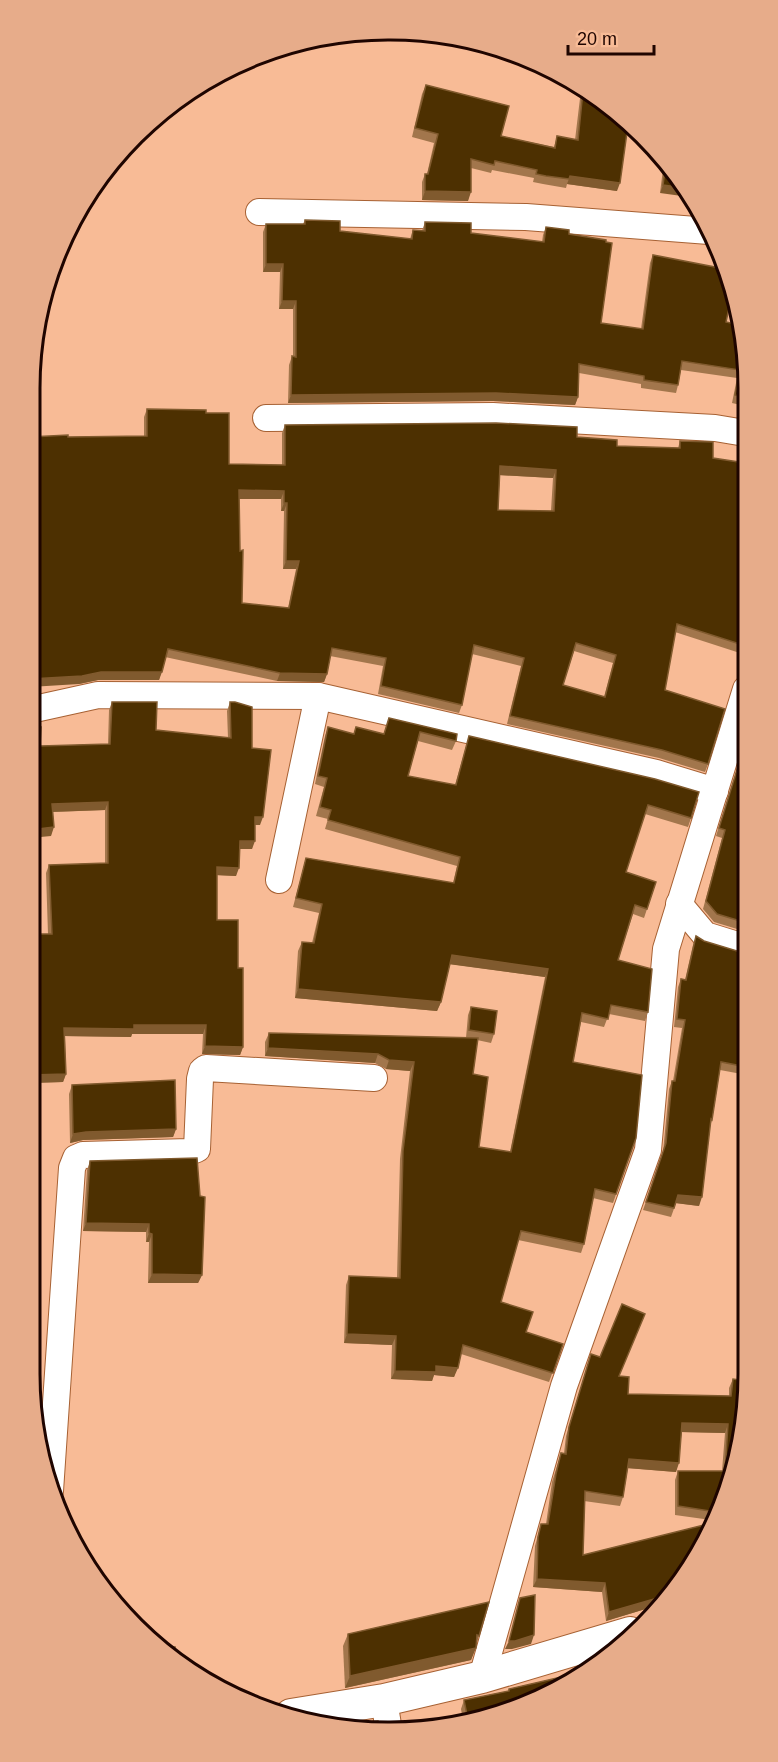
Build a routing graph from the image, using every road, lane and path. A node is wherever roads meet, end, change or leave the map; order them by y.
1 (259, 212) dead end
2 (699, 230) edge
3 (266, 418) dead end
4 (738, 432) edge
5 (318, 696) junction
6 (40, 708) edge
7 (738, 715) edge
8 (715, 790) junction
9 (279, 880) dead end
10 (679, 904) junction
11 (738, 945) edge
12 (374, 1078) dead end
13 (52, 1463) edge
14 (616, 1637) edge
15 (482, 1677) junction
16 (386, 1713) edge
17 (318, 1714) edge

1 - 2 street
3 - 4 street
5 - 6 street
5 - 8 street
5 - 9 street
7 - 8 street
8 - 10 street
10 - 11 street
10 - 15 street
12 - 13 street
14 - 15 street
15 - 16 street
16 - 17 street

